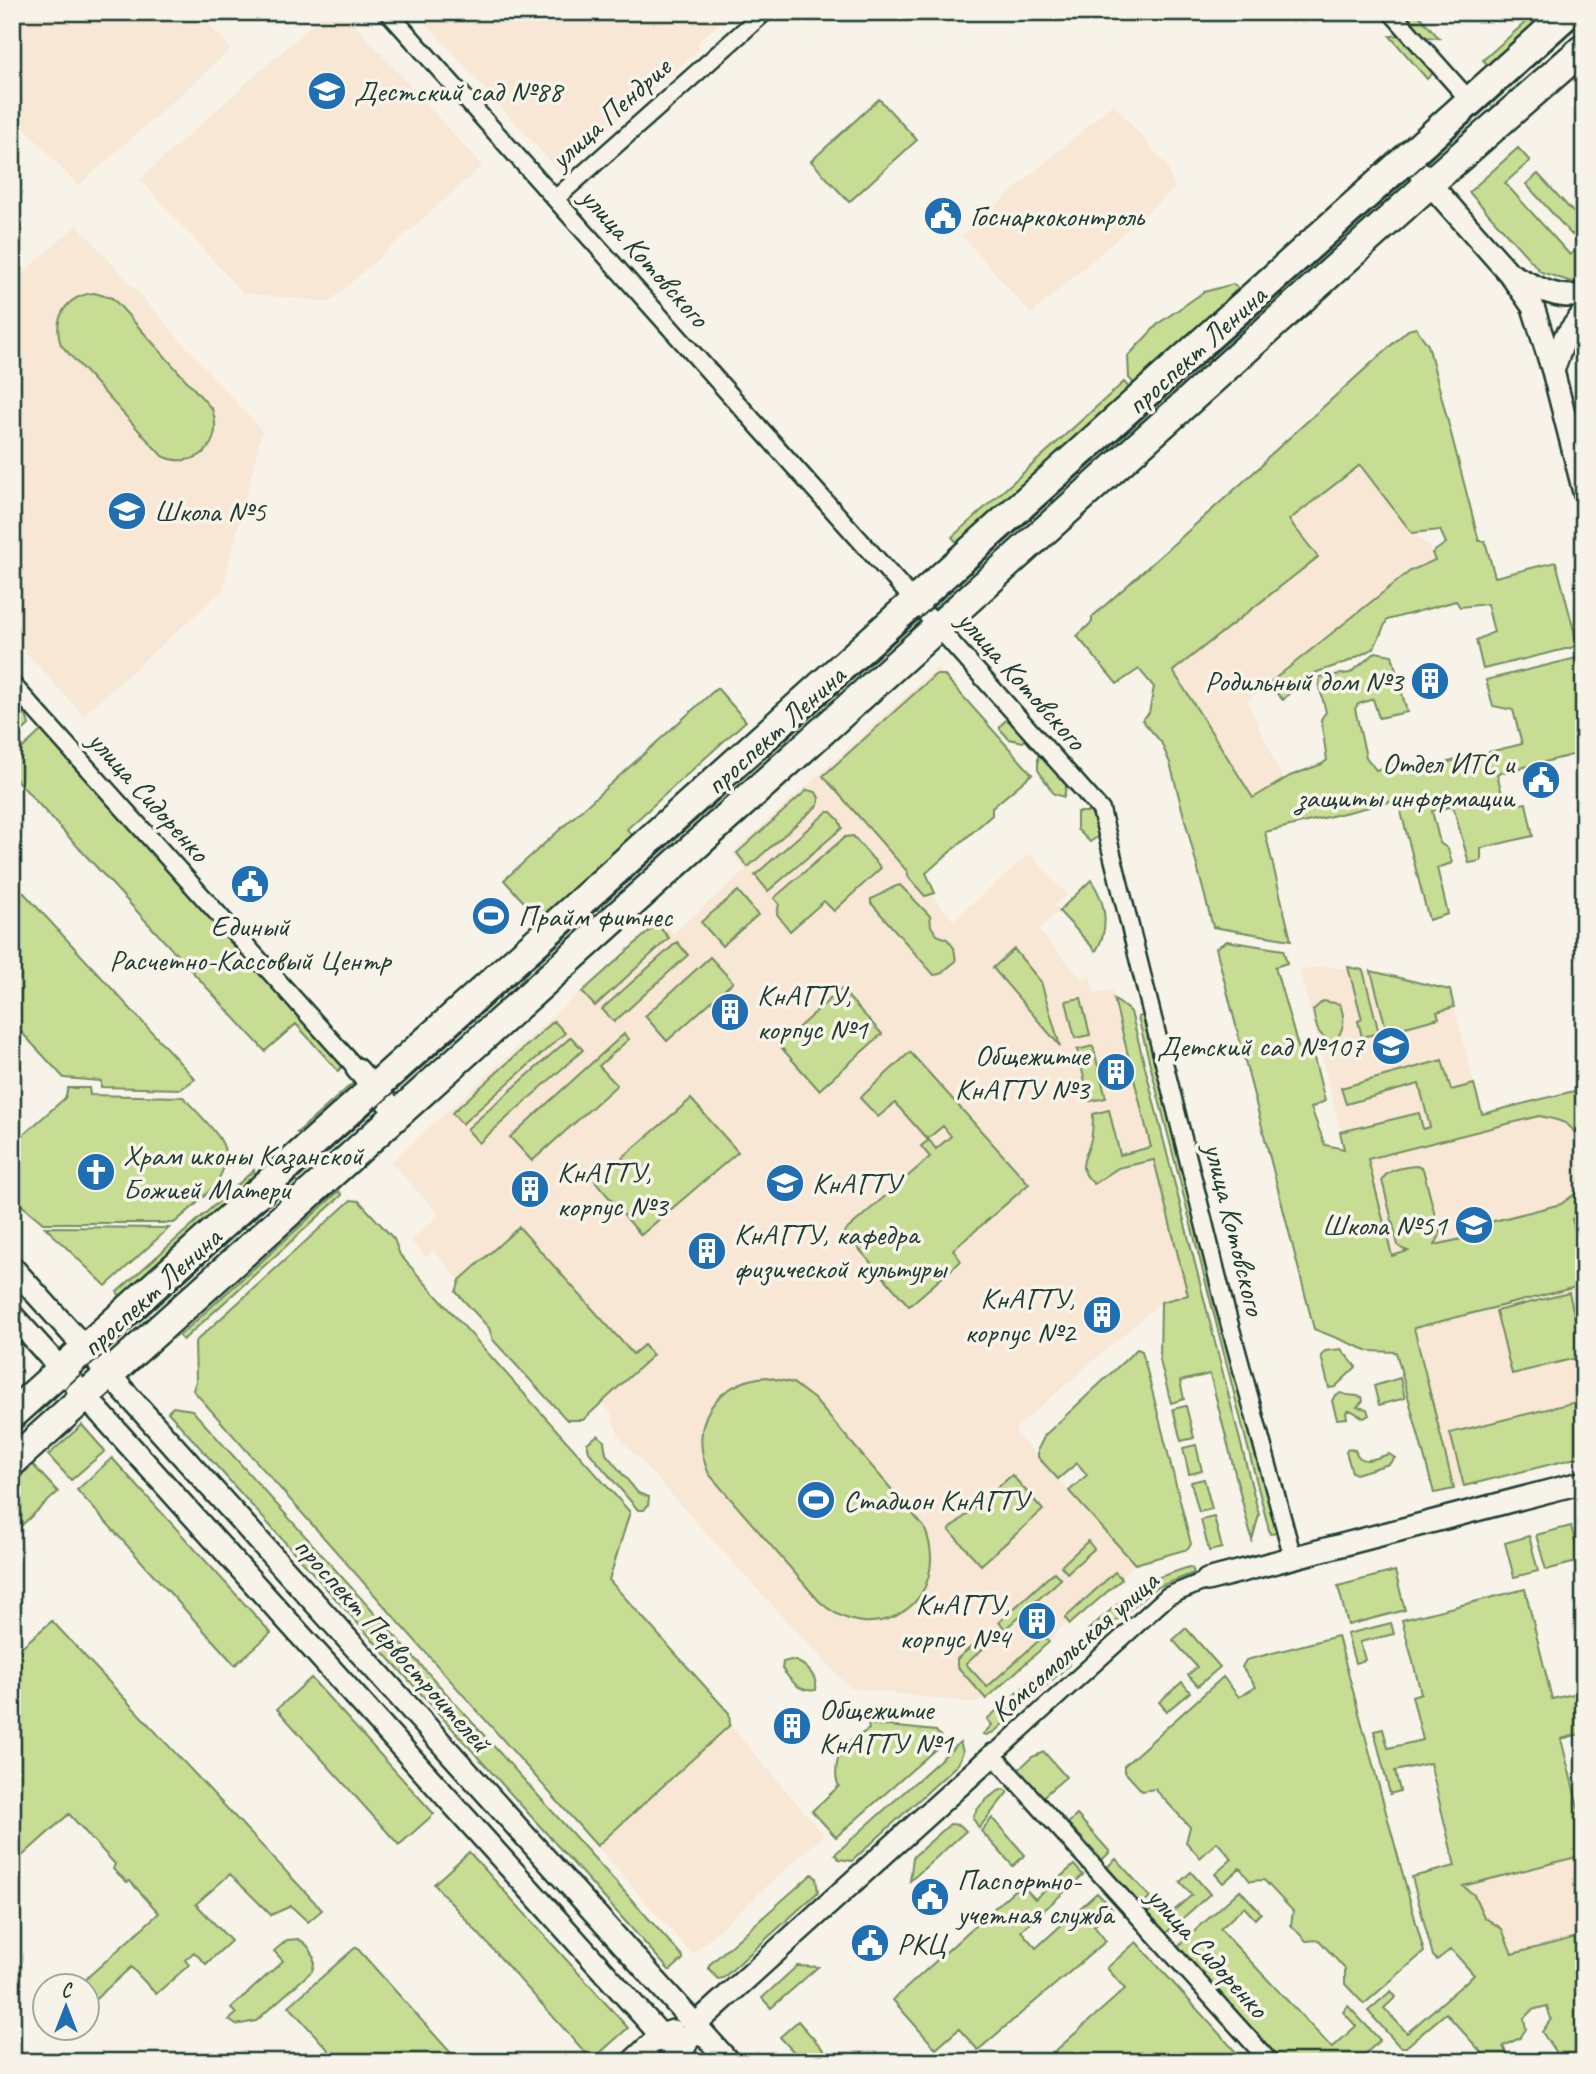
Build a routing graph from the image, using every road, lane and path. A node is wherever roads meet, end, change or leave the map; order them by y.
1 (388, 12) edge
2 (765, 12) edge
3 (1391, 12) edge
4 (1569, 12) edge
5 (1584, 48) edge
6 (1471, 101) junction
7 (1407, 158) junction
8 (1430, 183) junction
9 (555, 199) junction
10 (1509, 273) junction
11 (1584, 295) edge
12 (1584, 312) edge
13 (1553, 371) junction
14 (1584, 492) edge
15 (914, 601) junction
16 (938, 627) junction
17 (12, 684) edge
18 (366, 1078) junction
19 (398, 1114) junction
20 (12, 1267) edge
21 (12, 1315) edge
22 (85, 1347) junction
23 (61, 1369) junction
24 (110, 1374) junction
25 (86, 1396) junction
26 (12, 1414) edge
27 (12, 1462) edge
28 (1584, 1482) edge
29 (1293, 1558) junction
30 (1207, 1580) joint
31 (334, 1623) junction
32 (310, 1645) junction
33 (993, 1755) junction
34 (488, 1795) junction
35 (464, 1816) junction
36 (695, 2025) junction
37 (661, 2035) junction
38 (680, 2060) edge
39 (632, 2062) edge
40 (729, 2062) edge
41 (1270, 2062) edge

1 - 9 street, улица Котовского
2 - 9 street, улица Пендрие
3 - 6 street
4 - 6 highway, проспект Ленина
5 - 8 highway, проспект Ленина
6 - 7 highway, проспект Ленина
7 - 8 main road
7 - 15 highway, проспект Ленина
8 - 10 main road
8 - 16 highway, проспект Ленина
9 - 15 street, улица Котовского
10 - 11 main road
10 - 13 main road
12 - 13 main road
13 - 14 main road
15 - 16 street, улица Котовского
15 - 18 highway, проспект Ленина
16 - 19 highway, проспект Ленина
16 - 29 street, улица Котовского
17 - 18 street, улица Сидоренко
18 - 19 main road
18 - 22 highway, проспект Ленина
19 - 24 highway, проспект Ленина
20 - 22 main road, проспект Первостроителей
21 - 23 main road, проспект Первостроителей
22 - 23 highway, проспект Ленина
22 - 24 main road, проспект Первостроителей
23 - 25 main road, проспект Первостроителей
23 - 26 highway, проспект Ленина
24 - 25 highway, проспект Ленина
24 - 31 main road, проспект Первостроителей
25 - 27 highway, проспект Ленина
25 - 32 main road, проспект Первостроителей
28 - 29 main road, Комсомольская улица
29 - 30 main road, Комсомольская улица
30 - 33 street, Комсомольская улица
31 - 32 main road
31 - 34 main road, проспект Первостроителей
32 - 35 main road, проспект Первостроителей
33 - 36 main road, Комсомольская улица
33 - 41 street, улица Сидоренко
34 - 35 main road
34 - 36 main road, проспект Первостроителей
35 - 37 main road, проспект Первостроителей
36 - 37 main road, Комсомольская улица
36 - 38 main road, Комсомольская улица
36 - 40 main road, проспект Первостроителей
37 - 38 main road, проспект Первостроителей
37 - 39 main road, Комсомольская улица

